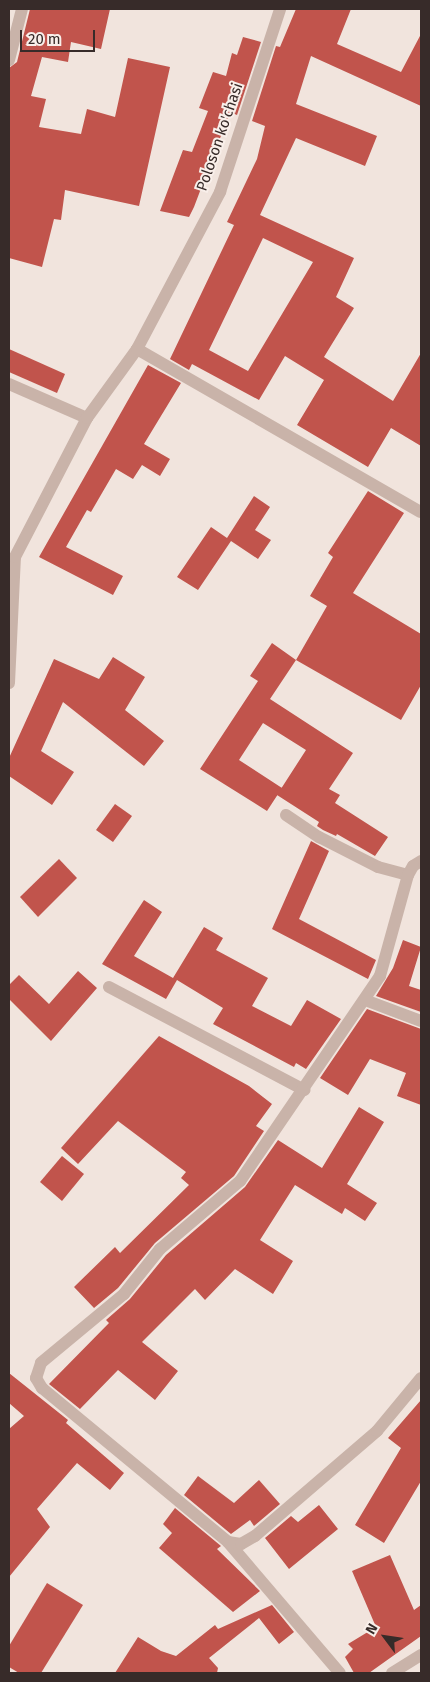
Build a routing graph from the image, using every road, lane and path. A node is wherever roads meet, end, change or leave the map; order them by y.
1 (22, 9) edge
2 (280, 9) edge
3 (9, 60) edge
4 (137, 349) junction
5 (9, 384) edge
6 (87, 418) junction
7 (421, 512) edge
8 (12, 556) edge
9 (9, 683) edge
10 (286, 815) dead end
11 (421, 861) edge
12 (408, 875) junction
13 (109, 987) dead end
14 (365, 1000) junction
15 (421, 1021) edge
16 (304, 1090) junction
17 (421, 1378) edge
18 (228, 1542) junction
19 (421, 1655) edge
20 (340, 1673) edge
21 (392, 1673) edge

1 - 3 street
2 - 4 street, Poloson ko'chasi
4 - 6 street, Poloson ko'chasi
4 - 7 street
5 - 6 street
6 - 8 street, Poloson ko'chasi
8 - 9 street
10 - 12 street
11 - 12 street
12 - 14 street
13 - 16 street
14 - 15 street
14 - 16 street
16 - 18 street
17 - 18 street
18 - 20 street
19 - 21 street

